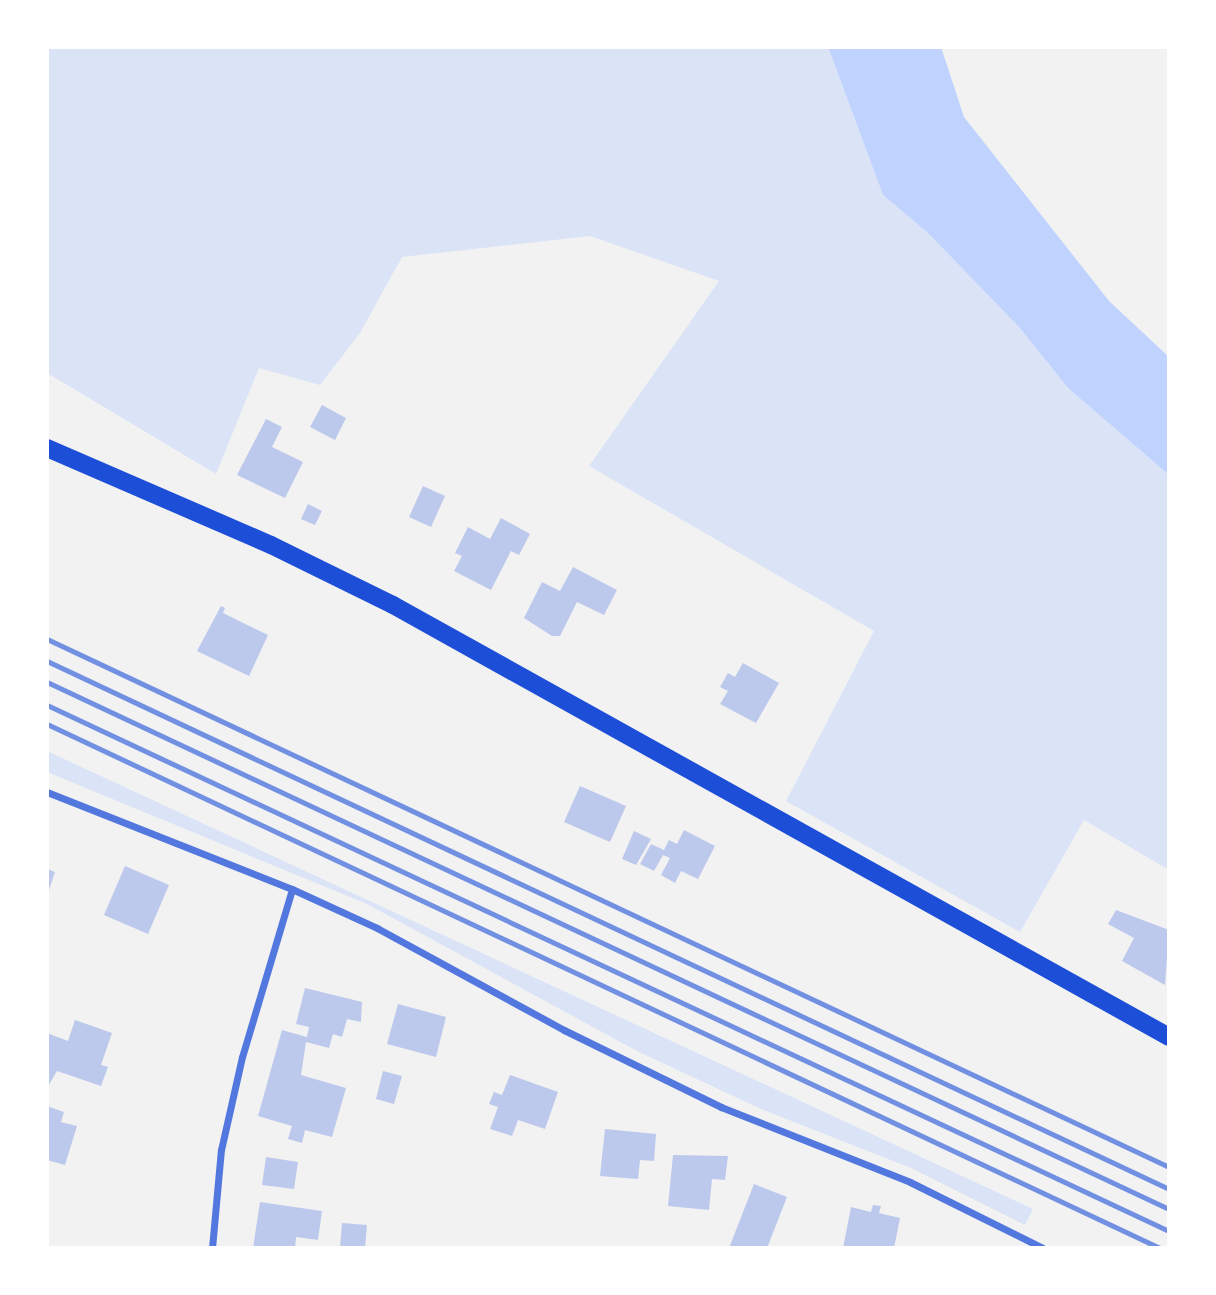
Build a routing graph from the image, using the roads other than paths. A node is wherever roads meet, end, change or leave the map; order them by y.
1 (47, 448) edge
2 (47, 792) edge
3 (292, 889) junction
4 (1169, 1037) edge
5 (1018, 1235) junction
6 (212, 1248) edge
7 (1024, 1248) edge
8 (1043, 1248) edge

1 - 4 main road
2 - 3 street
3 - 5 street
3 - 6 street
5 - 7 street
5 - 8 street

